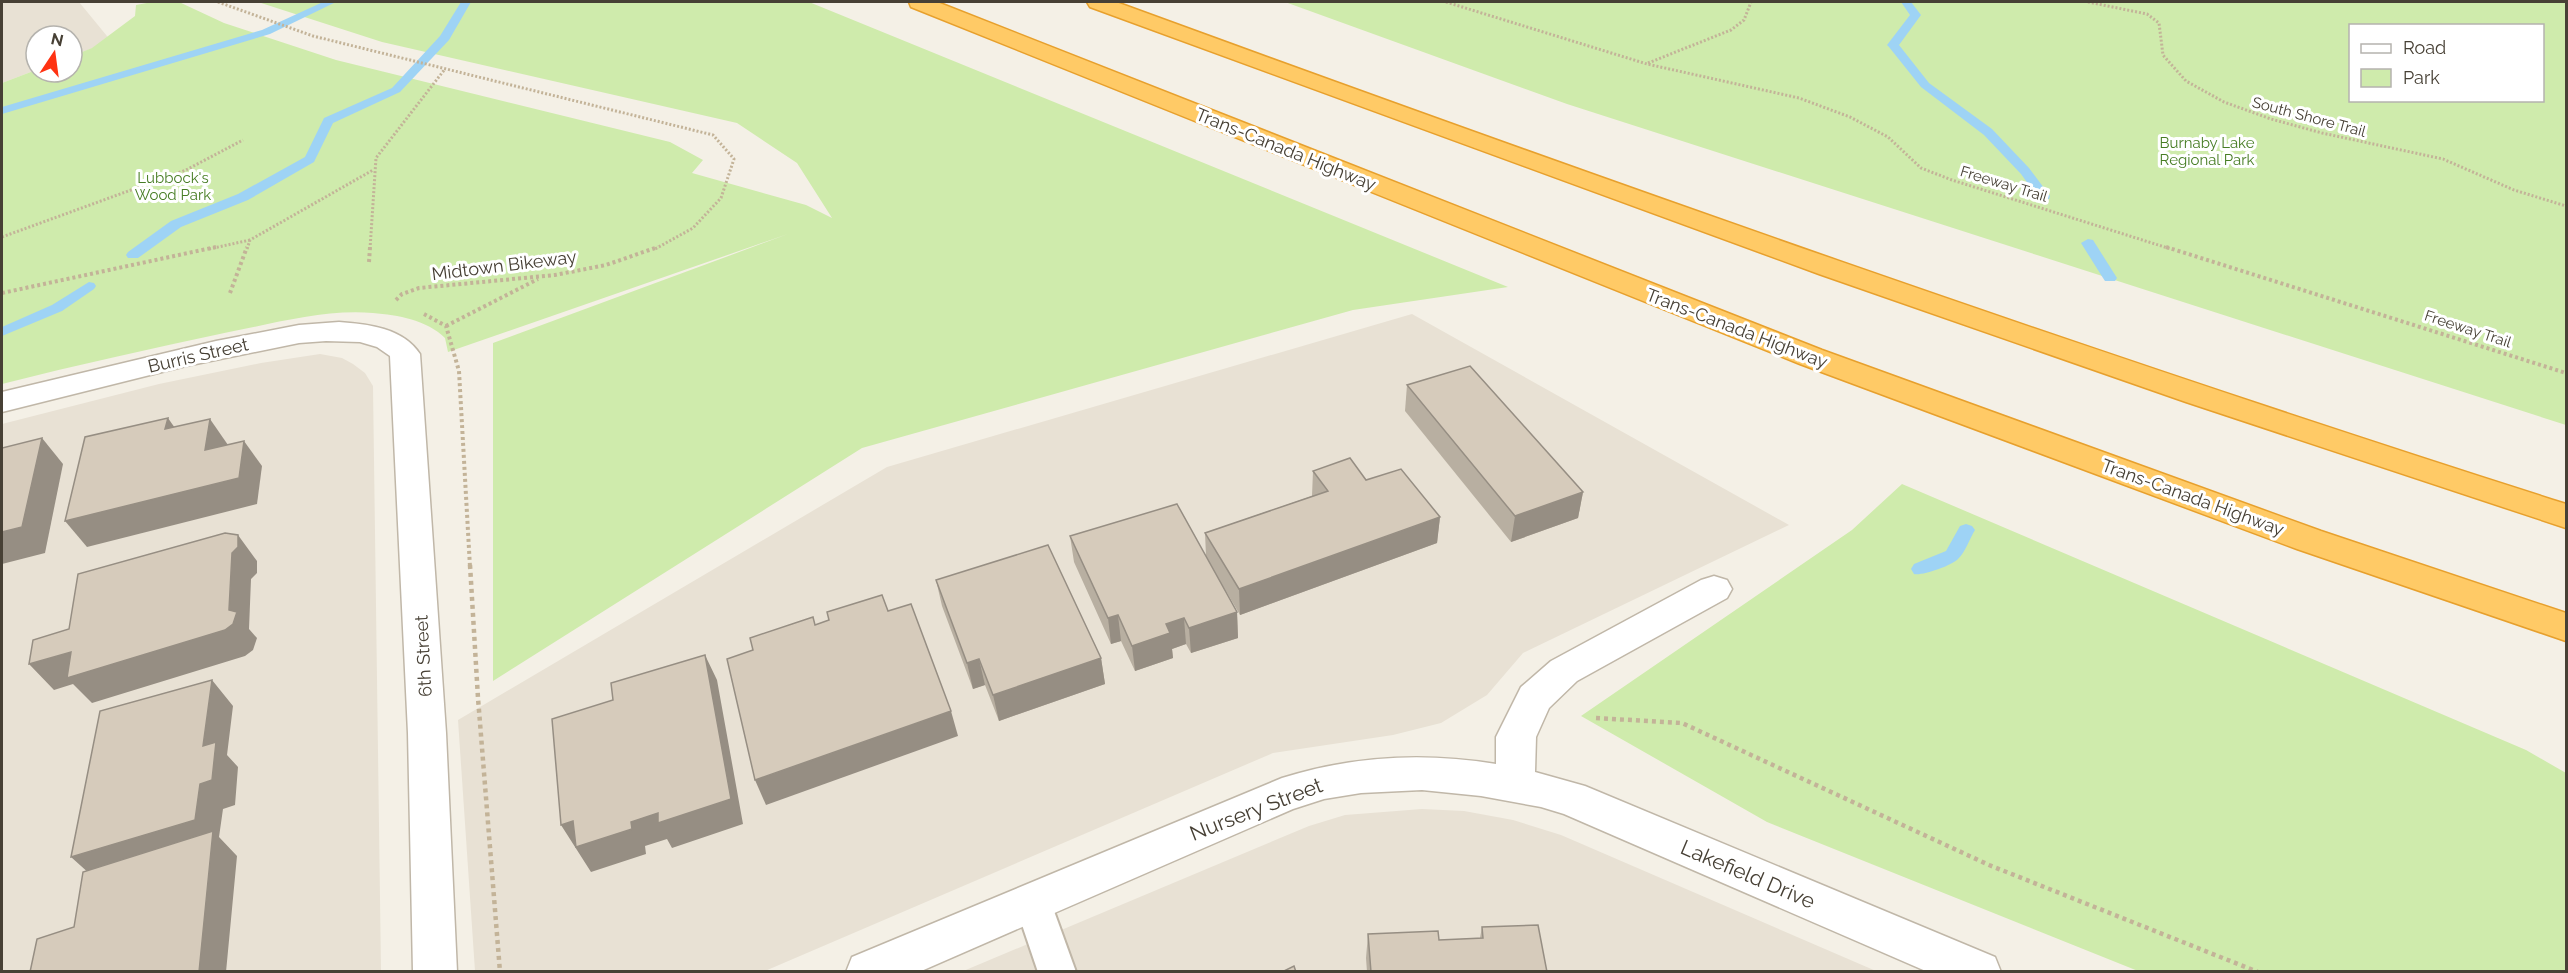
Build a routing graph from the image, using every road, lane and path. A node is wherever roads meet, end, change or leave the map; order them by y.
1 (218, 2) edge
2 (919, 2) edge
3 (1098, 2) edge
4 (1446, 2) edge
5 (1751, 2) edge
6 (2088, 2) edge
7 (1647, 63) junction
8 (445, 69) junction
9 (243, 140) dead end
10 (374, 170) junction
11 (2566, 206) edge
12 (2, 237) edge
13 (250, 240) junction
14 (369, 262) dead end
15 (542, 278) junction
16 (230, 293) dead end
17 (2, 294) edge
18 (394, 301) dead end
19 (446, 326) dead end
20 (396, 344) joint
21 (2566, 373) edge
22 (2, 402) edge
23 (2566, 516) edge
24 (1714, 589) dead end
25 (2566, 627) edge
26 (1596, 718) dead end
27 (1515, 783) junction
28 (1033, 901) junction
29 (435, 972) edge
30 (868, 972) edge
31 (1057, 972) edge
32 (1979, 972) edge
33 (2258, 972) edge

1 - 8 path
2 - 25 highway, Trans-Canada Highway
3 - 23 highway
4 - 7 path, Freeway Trail
5 - 7 path
6 - 11 path, South Shore Trail
7 - 21 path, Freeway Trail
8 - 10 path
8 - 15 path, Midtown Bikeway
9 - 12 path
10 - 13 path
10 - 14 path
13 - 16 path
13 - 17 path
15 - 18 path, Midtown Bikeway
15 - 19 path
20 - 22 street, Burris Street
20 - 29 street, 6th Street
24 - 27 street
26 - 33 path
27 - 28 street, Nursery Street
27 - 32 street, Lakefield Drive
28 - 30 street, Nursery Street
28 - 31 lane

